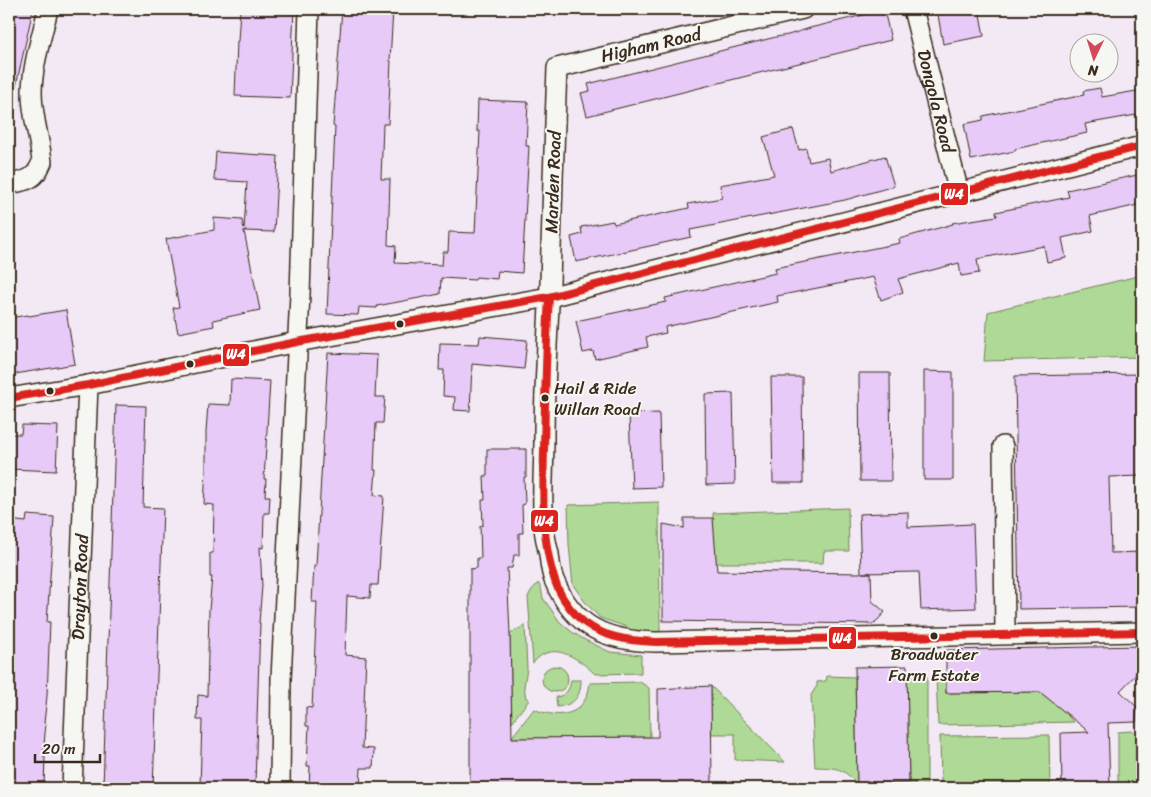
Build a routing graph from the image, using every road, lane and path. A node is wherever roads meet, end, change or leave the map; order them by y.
1 (48, 9) edge
2 (309, 9) edge
3 (803, 9) edge
4 (913, 9) edge
5 (557, 68) joint
6 (1142, 146) edge
7 (9, 184) edge
8 (959, 194) junction
9 (549, 297) junction
10 (297, 342) junction
11 (88, 385) junction
12 (9, 398) edge
13 (1003, 446) dead end
14 (1142, 632) edge
15 (1006, 634) junction
16 (72, 788) edge
17 (280, 788) edge

1 - 7 street
2 - 10 street
3 - 5 street, Higham Road
4 - 8 street, Dongola Road
5 - 9 street, Marden Road
6 - 8 street
8 - 9 street
9 - 10 street
9 - 15 street, Marden Road
10 - 11 street
10 - 17 street
11 - 12 street
11 - 16 street, Drayton Road
13 - 15 street
14 - 15 street, Marden Road

